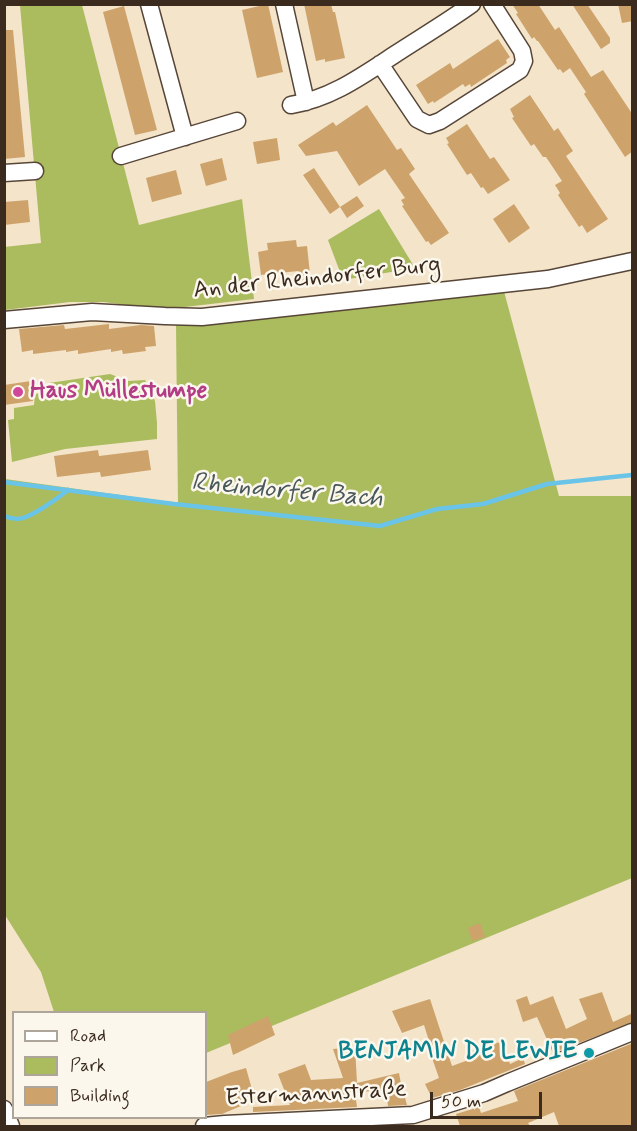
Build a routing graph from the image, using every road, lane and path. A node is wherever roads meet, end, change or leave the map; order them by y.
1 (149, 4) edge
2 (284, 4) edge
3 (472, 4) edge
4 (492, 4) edge
5 (450, 11) edge
6 (380, 64) junction
7 (237, 121) dead end
8 (185, 137) junction
9 (121, 156) dead end
10 (35, 171) dead end
11 (4, 173) edge
12 (633, 261) edge
13 (4, 320) edge
14 (633, 1032) edge
15 (4, 1109) edge
16 (416, 1120) edge
17 (11, 1126) edge
18 (204, 1126) edge

1 - 8 street
2 - 6 street
3 - 5 street
4 - 6 street
5 - 6 street
7 - 8 street
8 - 9 street
10 - 11 street
12 - 13 street, An der Rheindorfer Burg
14 - 16 street, Estermannstraße
15 - 17 street
16 - 18 street, Estermannstraße

